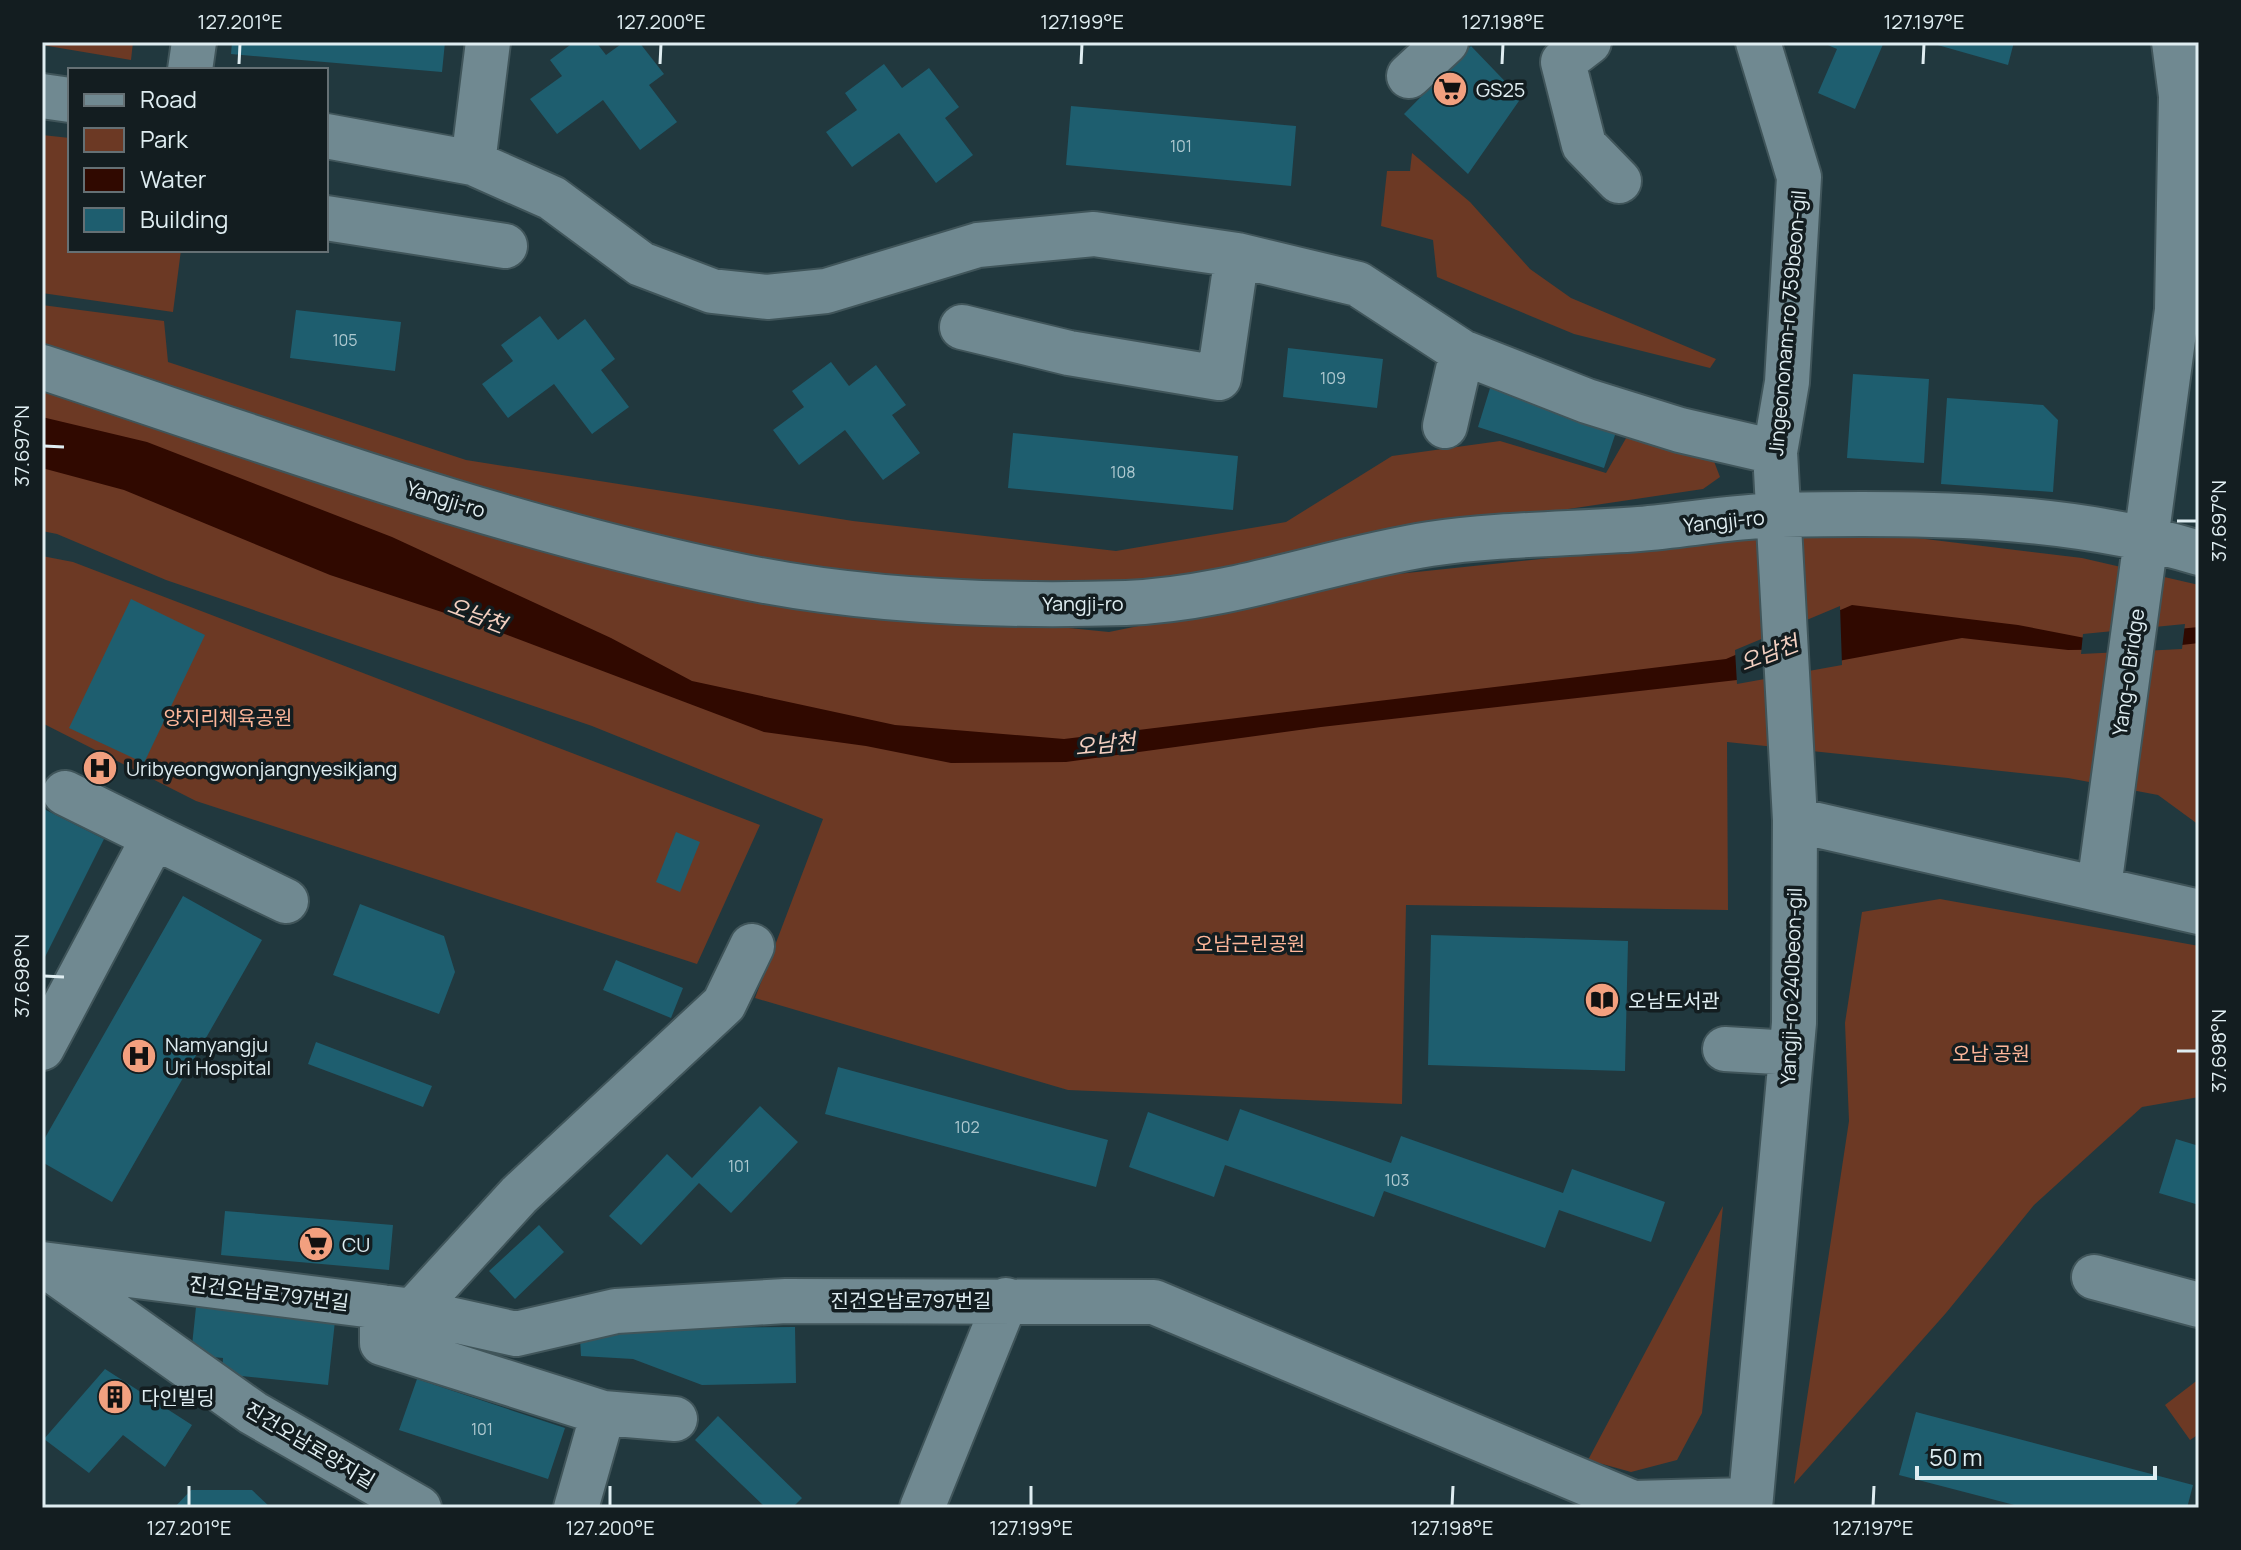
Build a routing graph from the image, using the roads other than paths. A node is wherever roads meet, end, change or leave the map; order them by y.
1 (194, 42) edge
2 (488, 42) edge
3 (1446, 42) edge
4 (1589, 42) edge
5 (1758, 42) edge
6 (2174, 42) edge
7 (190, 68) edge
8 (1409, 76) dead end
9 (42, 96) edge
10 (68, 100) edge
11 (328, 136) edge
12 (473, 163) junction
13 (1619, 181) dead end
14 (328, 218) edge
15 (505, 246) dead end
16 (1237, 255) junction
17 (962, 327) dead end
18 (1462, 352) junction
19 (42, 367) edge
20 (1445, 426) dead end
21 (1775, 452) junction
22 (1777, 515) junction
23 (2147, 538) junction
24 (2199, 553) edge
25 (65, 793) dead end
26 (1795, 820) junction
27 (154, 837) junction
28 (2099, 887) junction
29 (286, 901) dead end
30 (2199, 912) edge
31 (752, 946) dead end
32 (42, 1048) edge
33 (1725, 1049) dead end
34 (1791, 1053) junction
35 (44, 1266) edge
36 (2094, 1277) dead end
37 (1006, 1300) junction
38 (2199, 1305) edge
39 (398, 1309) junction
40 (603, 1413) junction
41 (675, 1419) dead end
42 (1749, 1504) edge
43 (419, 1508) edge
44 (576, 1508) edge
45 (922, 1508) edge

1 - 7 street
2 - 12 street
3 - 8 street
4 - 13 street
5 - 21 street, Jingeononam-ro 759beon-gil
6 - 23 street
9 - 10 street
11 - 12 street
12 - 16 street
14 - 15 street
16 - 17 street
16 - 18 street
18 - 20 street
18 - 21 street
19 - 22 street, Yangji-ro
21 - 22 street, Jingeononam-ro 759beon-gil
22 - 23 street, Yangji-ro
22 - 26 street, Jingeononam-ro 759beon-gil
23 - 24 street, Yangji-ro
23 - 28 street, Yang-o Bridge
25 - 27 street
26 - 28 street
26 - 34 street, Yangji-ro 240beon-gil
27 - 29 street
27 - 32 street
28 - 30 street
31 - 39 street
33 - 34 street
34 - 42 street, Yangji-ro 240beon-gil
35 - 39 street, 진건오남로797번길
35 - 43 street, 진건오남로양지길
36 - 38 street
37 - 39 street, 진건오남로797번길
37 - 42 street, 진건오남로797번길
37 - 45 street
39 - 40 street
40 - 41 street
40 - 44 street

